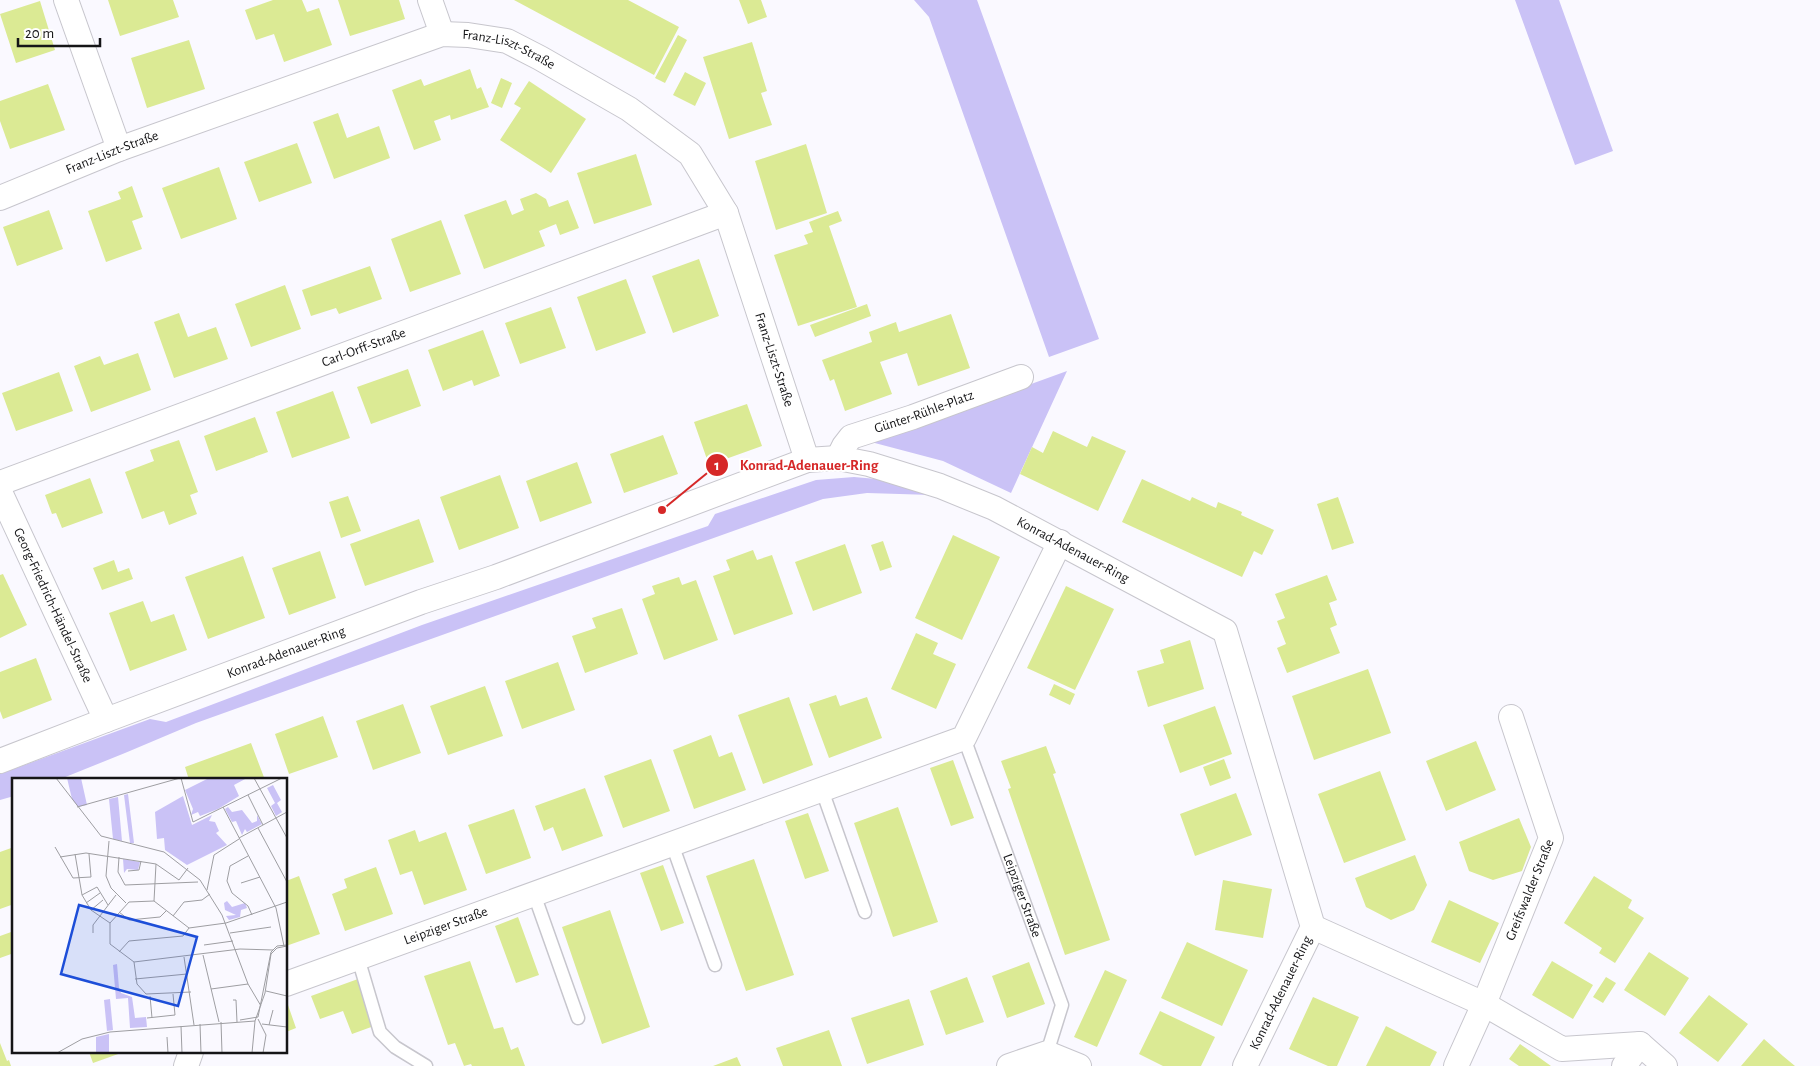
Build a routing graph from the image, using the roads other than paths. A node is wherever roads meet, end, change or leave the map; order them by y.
1 (66, 0) edge
2 (430, 0) edge
3 (442, 34) junction
4 (119, 149) junction
5 (0, 198) edge
6 (726, 213) junction
7 (1021, 377) dead end
8 (838, 458) junction
9 (808, 460) junction
10 (0, 483) edge
11 (0, 492) edge
12 (1060, 542) junction
13 (1510, 717) dead end
14 (106, 720) junction
15 (964, 738) junction
16 (0, 761) edge
17 (822, 790) junction
18 (672, 844) junction
19 (534, 894) junction
20 (865, 912) dead end
21 (1313, 927) junction
22 (358, 958) junction
23 (715, 965) dead end
24 (288, 983) edge
25 (1484, 1004) junction
26 (578, 1018) dead end
27 (1640, 1044) junction
28 (1047, 1053) junction
29 (191, 1054) edge
30 (186, 1066) edge
31 (426, 1066) edge
32 (1009, 1066) edge
33 (1079, 1066) edge
34 (1245, 1066) edge
35 (1456, 1066) edge
36 (1624, 1066) edge
37 (1665, 1066) edge

1 - 4 street
2 - 3 street
3 - 4 street, Franz-Liszt-Straße
3 - 6 street, Franz-Liszt-Straße
4 - 5 street, Franz-Liszt-Straße
6 - 9 street, Franz-Liszt-Straße
6 - 10 street, Carl-Orff-Straße
7 - 8 street, Günter-Rühle-Platz
8 - 9 street, Konrad-Adenauer-Ring
8 - 12 street, Konrad-Adenauer-Ring
9 - 14 street, Konrad-Adenauer-Ring
11 - 14 street, Georg-Friedrich-Händel-Straße
12 - 15 street
12 - 21 street, Konrad-Adenauer-Ring
13 - 25 street, Greifswalder Straße
14 - 16 street, Konrad-Adenauer-Ring
15 - 17 street, Leipziger Straße
15 - 28 lane, Leipziger Straße
17 - 18 street, Leipziger Straße
17 - 20 lane
18 - 19 street, Leipziger Straße
18 - 23 lane
19 - 22 street, Leipziger Straße
19 - 26 lane
21 - 25 street
21 - 34 street, Konrad-Adenauer-Ring
22 - 24 street, Leipziger Straße
22 - 31 lane
25 - 27 street
25 - 35 street, Greifswalder Straße
27 - 36 street
27 - 37 street
28 - 32 street
28 - 33 street
29 - 30 street

